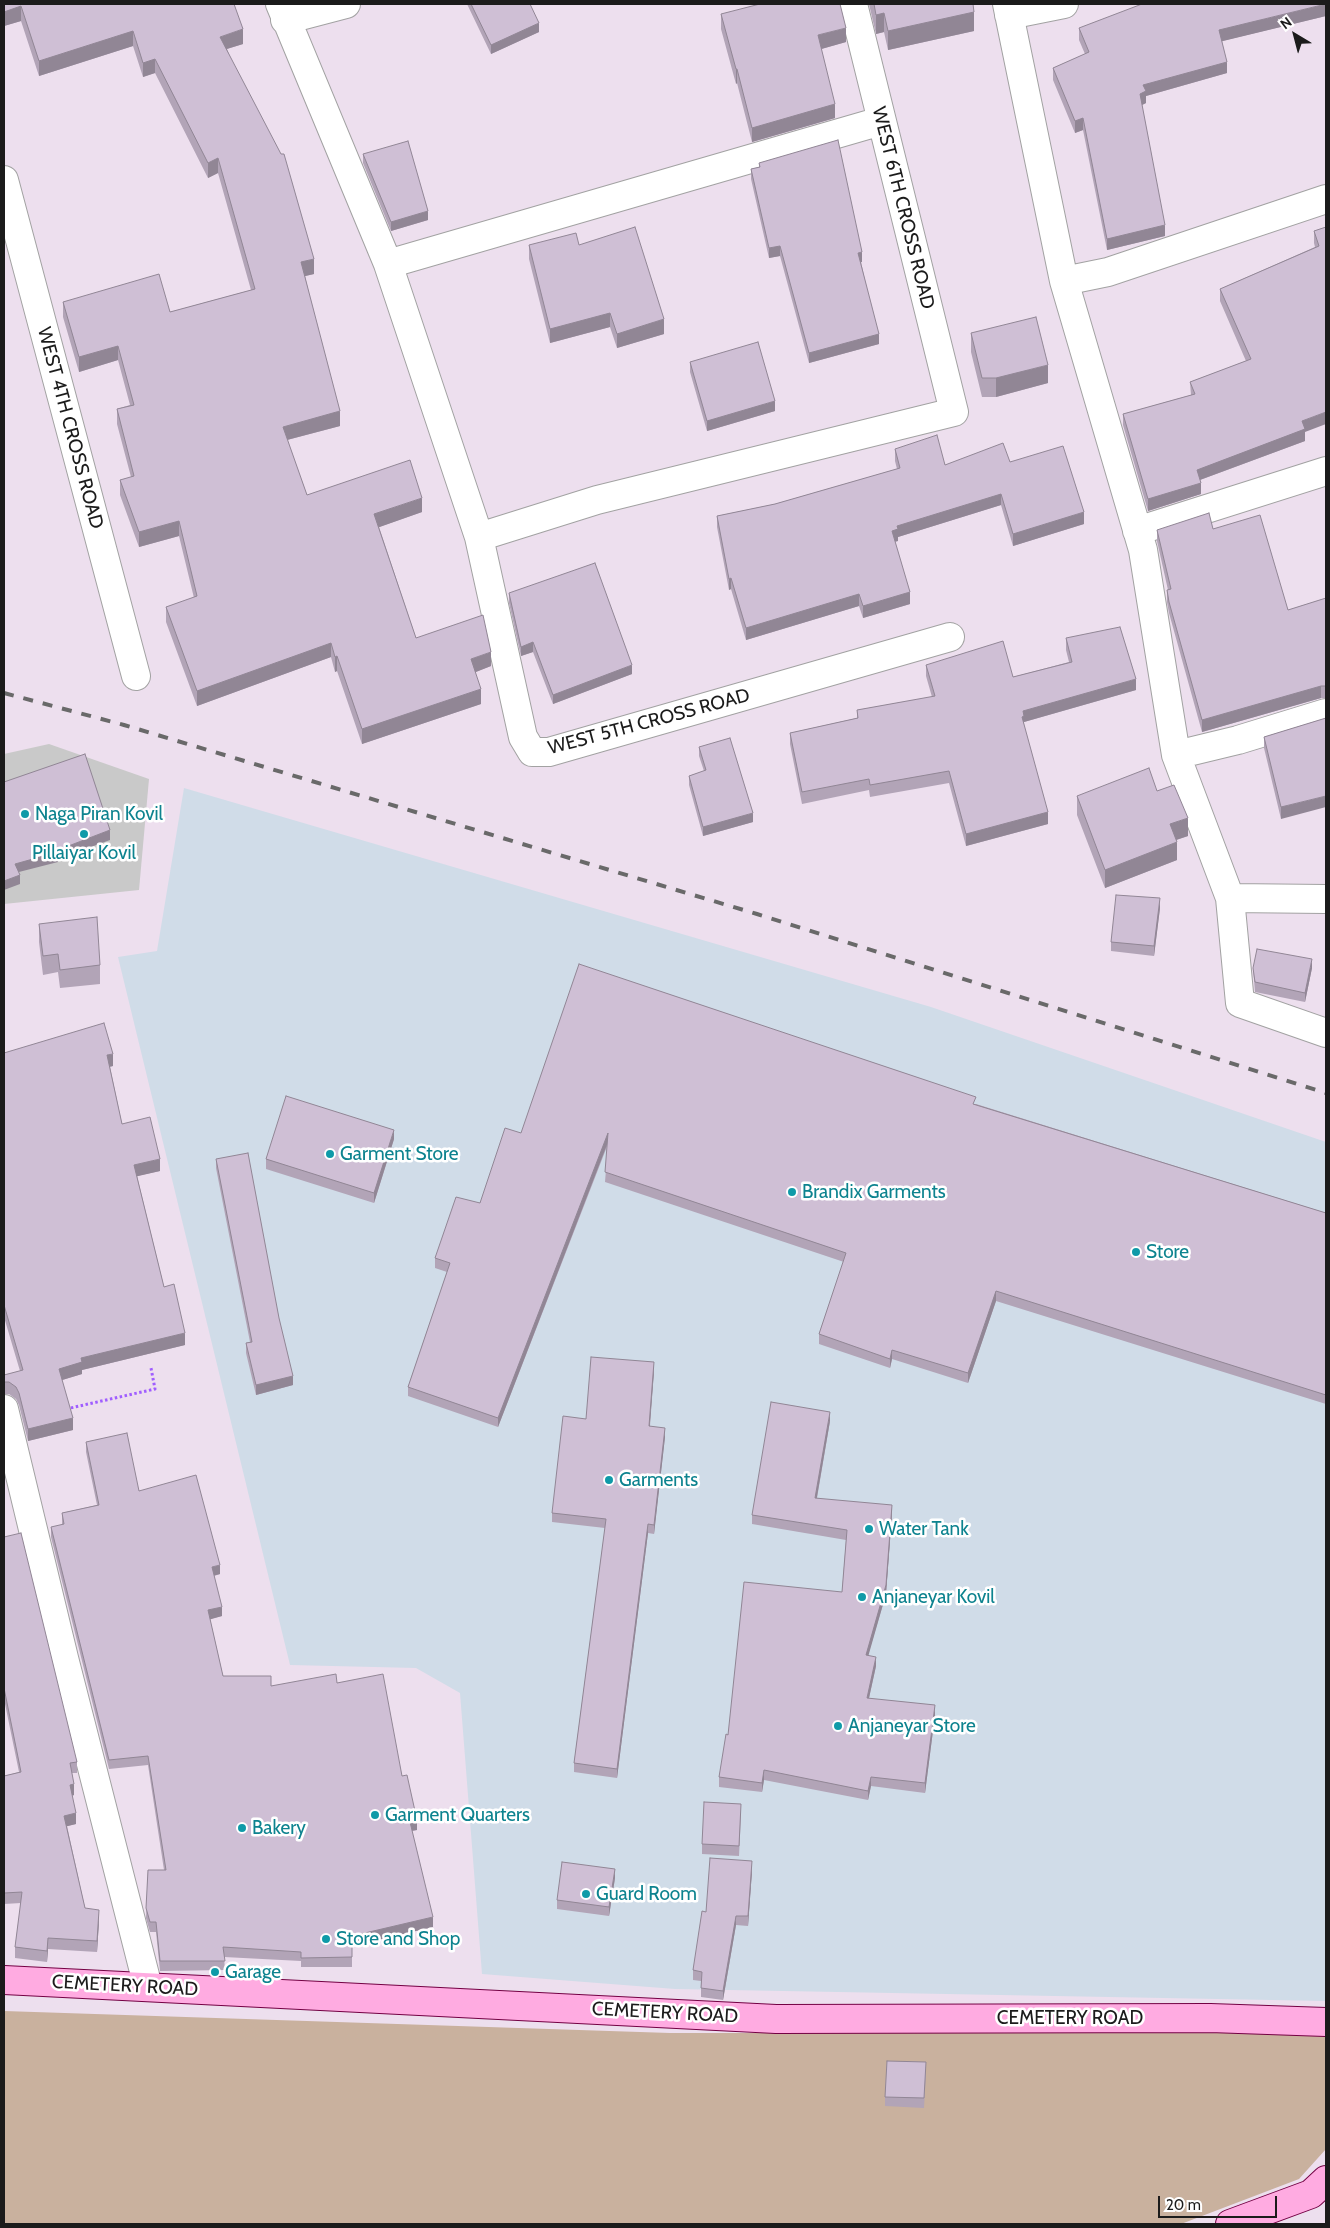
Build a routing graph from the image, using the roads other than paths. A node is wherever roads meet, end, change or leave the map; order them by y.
1 (346, 4) edge
2 (853, 4) edge
3 (1064, 4) edge
4 (1008, 9) edge
5 (282, 12) edge
6 (881, 121) junction
7 (4, 180) edge
8 (1326, 198) edge
9 (388, 264) junction
10 (1064, 281) junction
11 (1326, 471) edge
12 (1136, 532) junction
13 (479, 537) junction
14 (950, 637) dead end
15 (136, 676) dead end
16 (1326, 713) edge
17 (1176, 755) junction
18 (1230, 898) junction
19 (1326, 899) edge
20 (1326, 1033) edge
21 (4, 1409) edge
22 (4, 1980) edge
23 (148, 1987) junction
24 (1326, 2022) edge
25 (1326, 2180) edge
26 (1230, 2224) edge

1 - 5 street
2 - 6 street, WEST 6TH CROSS ROAD
3 - 4 street
4 - 10 street
5 - 9 street
6 - 9 street
6 - 13 street, WEST 6TH CROSS ROAD
7 - 15 street, WEST 4TH CROSS ROAD
8 - 10 street
9 - 13 street
10 - 12 street
11 - 12 street
12 - 17 street
13 - 14 street, WEST 5TH CROSS ROAD
16 - 17 street
17 - 18 street
18 - 19 street
18 - 20 street
21 - 23 street
22 - 23 main road, CEMETERY ROAD
23 - 24 main road, CEMETERY ROAD
25 - 26 main road

